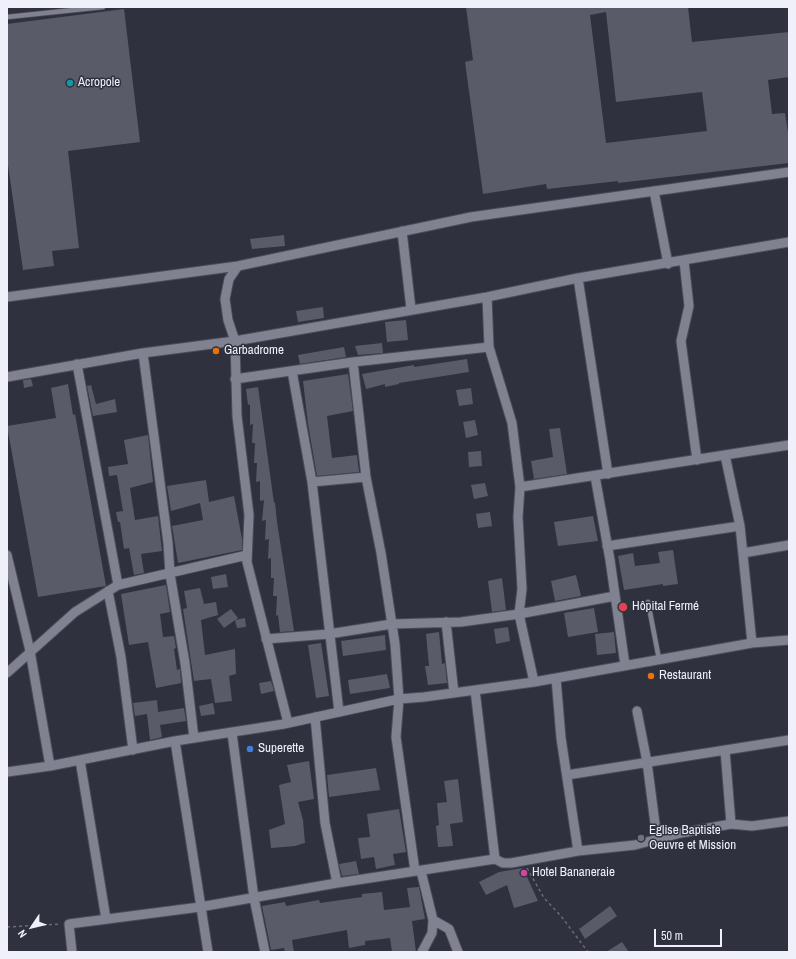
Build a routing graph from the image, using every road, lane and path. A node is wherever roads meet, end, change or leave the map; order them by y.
1 (103, 7) edge
2 (7, 17) edge
3 (789, 172) edge
4 (654, 191) junction
5 (402, 231) junction
6 (789, 242) edge
7 (684, 261) junction
8 (668, 264) junction
9 (238, 266) junction
10 (578, 278) junction
11 (7, 297) edge
12 (487, 297) junction
13 (411, 309) junction
14 (235, 341) junction
15 (489, 347) junction
16 (143, 353) junction
17 (353, 362) junction
18 (77, 364) junction
19 (292, 371) junction
20 (7, 377) edge
21 (235, 379) junction
22 (789, 445) edge
23 (725, 455) junction
24 (696, 460) junction
25 (608, 474) junction
26 (595, 476) junction
27 (366, 477) junction
28 (312, 482) junction
29 (520, 487) junction
30 (740, 526) junction
31 (789, 545) edge
32 (607, 546) junction
33 (744, 553) junction
34 (7, 555) edge
35 (247, 555) junction
36 (8, 568) edge
37 (170, 574) junction
38 (118, 585) junction
39 (108, 591) junction
40 (615, 596) junction
41 (648, 602) dead end
42 (519, 614) junction
43 (446, 622) junction
44 (392, 624) junction
45 (329, 634) junction
46 (266, 639) junction
47 (789, 640) edge
48 (752, 643) junction
49 (30, 651) junction
50 (659, 659) junction
51 (625, 665) junction
52 (7, 673) edge
53 (556, 678) junction
54 (534, 682) junction
55 (474, 690) junction
56 (454, 693) junction
57 (399, 699) junction
58 (637, 711) dead end
59 (339, 712) junction
60 (315, 717) junction
61 (288, 723) junction
62 (232, 733) junction
63 (194, 738) junction
64 (789, 740) edge
65 (175, 741) junction
66 (133, 750) junction
67 (725, 750) junction
68 (80, 760) junction
69 (647, 762) junction
70 (50, 766) junction
71 (7, 772) edge
72 (567, 775) junction
73 (789, 823) edge
74 (731, 824) junction
75 (657, 839) junction
76 (578, 851) junction
77 (495, 859) junction
78 (524, 861) junction
79 (418, 871) junction
80 (337, 883) junction
81 (254, 898) junction
82 (200, 907) junction
83 (106, 919) junction
84 (433, 920) junction
85 (69, 924) junction
86 (7, 927) edge
87 (72, 952) edge
88 (208, 952) edge
89 (265, 952) edge
90 (422, 952) edge
91 (458, 952) edge
92 (588, 952) edge

1 - 2 lane
3 - 4 street
4 - 5 street
4 - 8 street
5 - 9 street
5 - 13 street
6 - 7 street
7 - 8 street
7 - 24 street
8 - 10 street
9 - 11 street
9 - 14 street
10 - 12 street
10 - 25 street
12 - 13 street
12 - 15 street
13 - 14 street
14 - 16 street
14 - 21 street
15 - 17 street
15 - 29 street
16 - 18 street
16 - 37 street
17 - 19 street
17 - 27 street
18 - 20 street
18 - 38 street
19 - 21 street
19 - 28 street
21 - 35 street
22 - 23 street
23 - 24 street
23 - 30 street
24 - 25 street
25 - 26 street
26 - 29 street
26 - 32 street
27 - 28 street
27 - 44 street
28 - 45 street
29 - 42 street
30 - 32 street
30 - 33 street
31 - 33 street
32 - 40 street
33 - 48 street
34 - 36 street
35 - 37 street
35 - 46 street
36 - 49 street
37 - 38 street
37 - 63 street
38 - 39 street
39 - 49 street
39 - 66 street
40 - 42 street
40 - 51 street
41 - 50 lane
42 - 43 street
42 - 54 street
43 - 44 street
43 - 56 street
44 - 45 street
44 - 57 street
45 - 46 street
45 - 59 street
46 - 61 street
47 - 48 street
48 - 50 street
49 - 52 street
49 - 70 street
50 - 51 street
51 - 53 street
53 - 54 street
53 - 72 street
54 - 55 street
55 - 56 street
55 - 77 street
56 - 57 street
57 - 59 street
57 - 79 street
58 - 69 street
59 - 60 street
60 - 61 street
60 - 80 street
61 - 62 street
62 - 63 street
62 - 81 street
63 - 65 street
64 - 67 street
65 - 66 street
65 - 82 street
66 - 68 street
67 - 69 street
67 - 74 street
68 - 70 street
68 - 83 street
69 - 72 street
69 - 75 street
70 - 71 street
72 - 76 street
73 - 74 street
74 - 75 street
75 - 76 street
76 - 78 street
77 - 78 street
77 - 79 street
78 - 92 path
79 - 80 street
79 - 84 street
80 - 81 street
81 - 82 street
81 - 89 street
82 - 83 street
82 - 88 street
83 - 85 street
84 - 90 street
84 - 91 street
85 - 86 path
85 - 87 street

